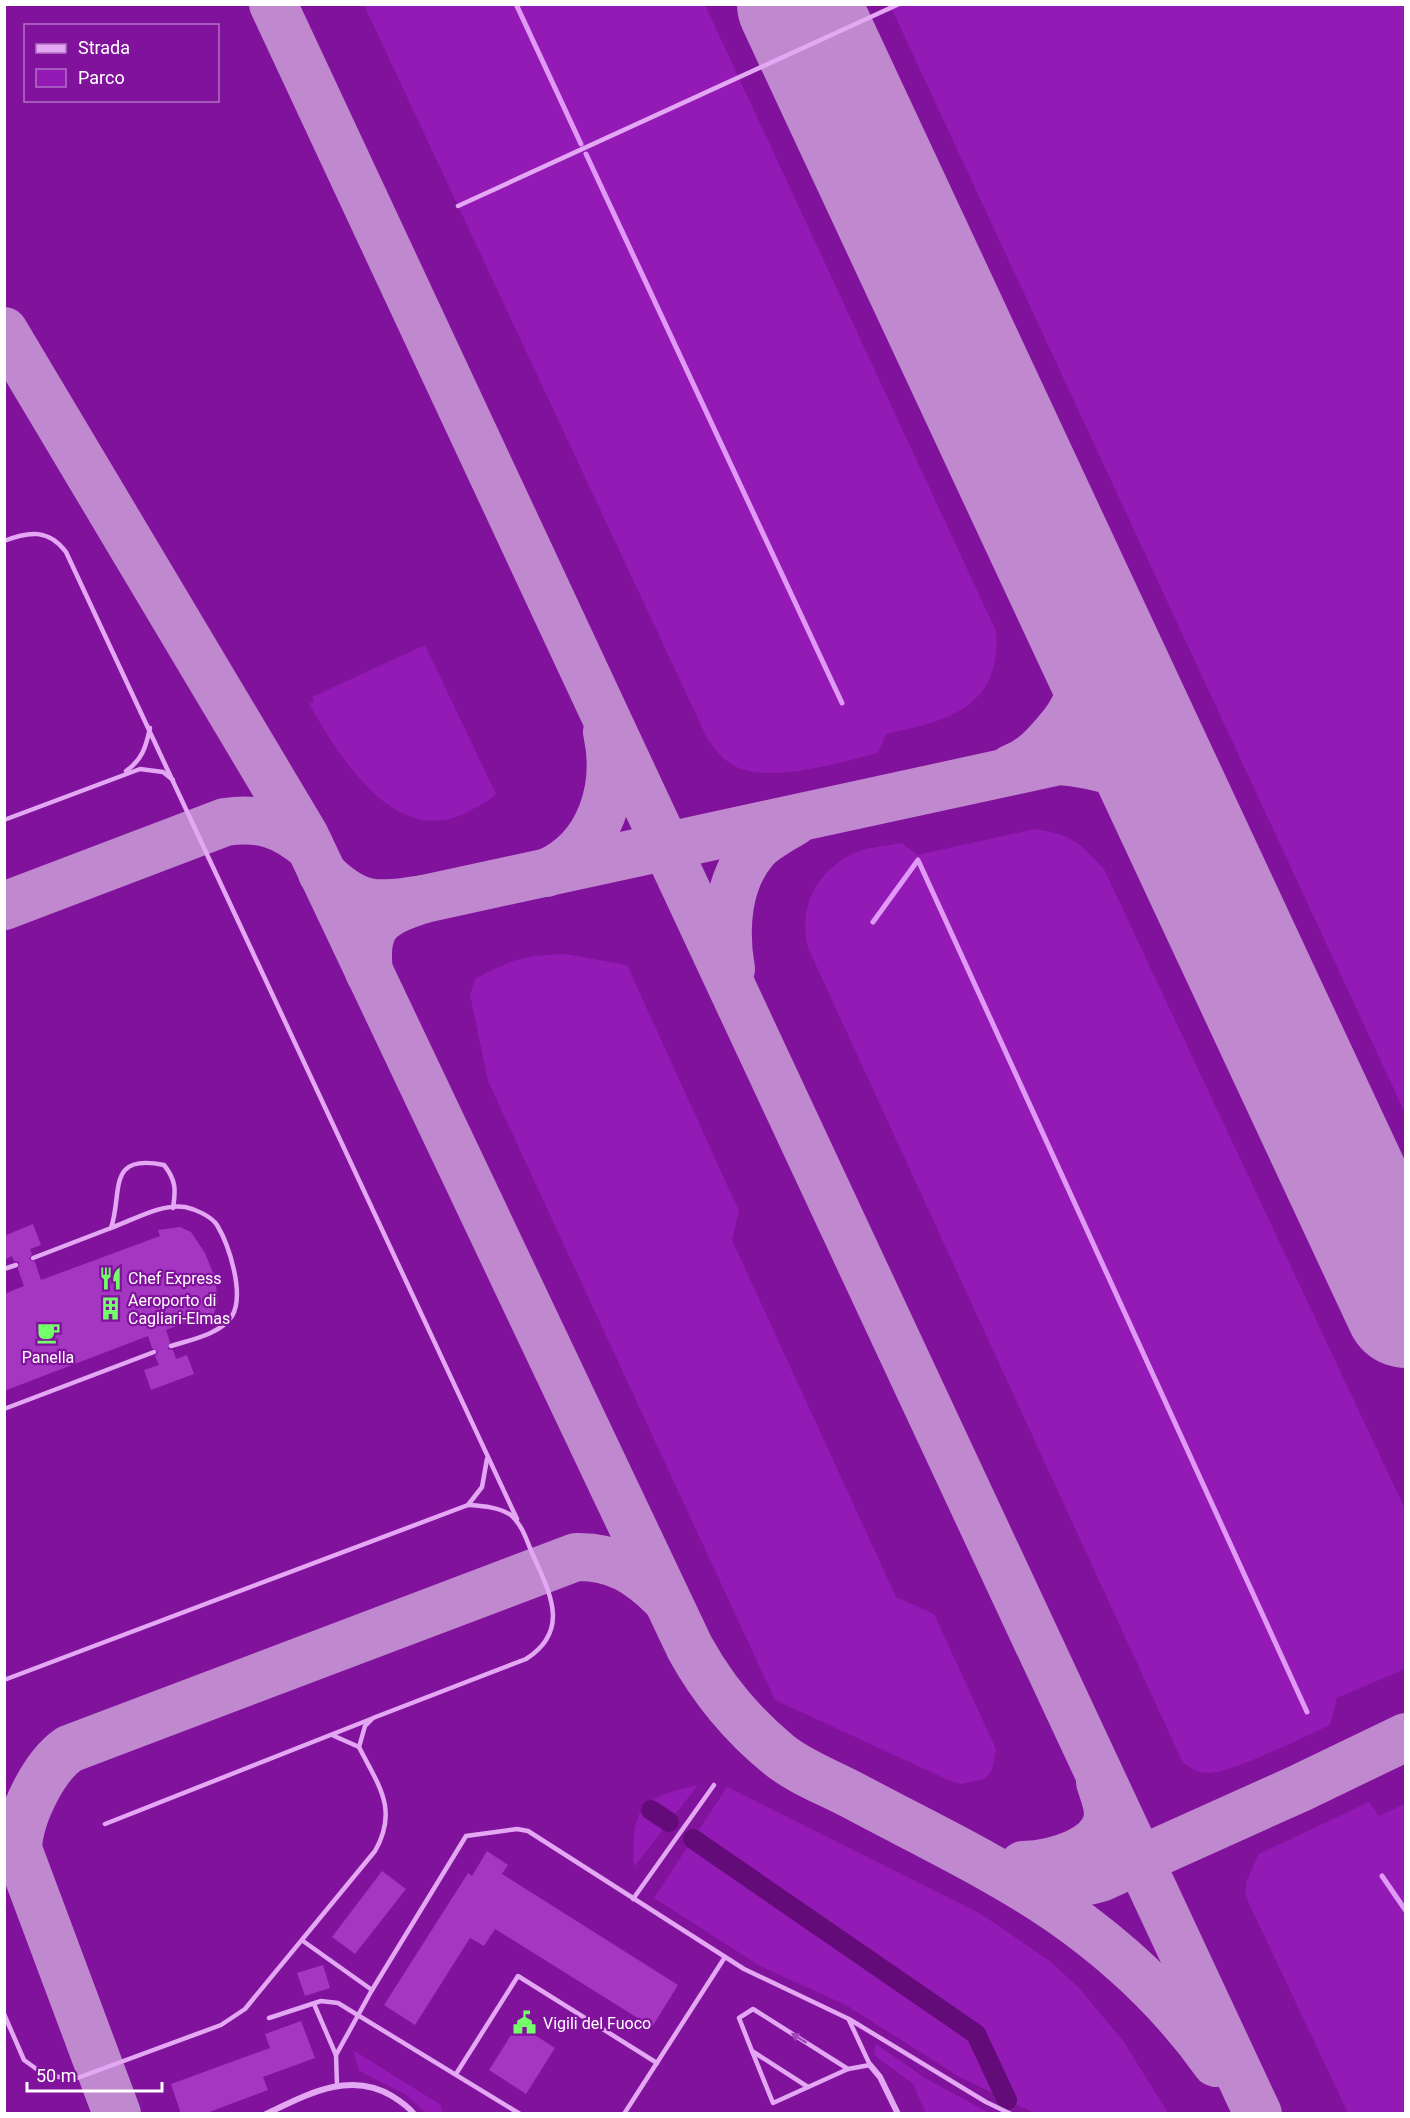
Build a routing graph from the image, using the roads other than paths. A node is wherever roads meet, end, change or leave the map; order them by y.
1 (898, 4) edge
2 (458, 206) dead end
3 (4, 541) edge
4 (150, 728) junction
5 (121, 774) junction
6 (175, 782) junction
7 (4, 820) edge
8 (173, 1208) junction
9 (111, 1228) junction
10 (33, 1258) dead end
11 (16, 1265) dead end
12 (4, 1269) edge
13 (171, 1346) dead end
14 (154, 1352) dead end
15 (4, 1409) edge
16 (488, 1456) junction
17 (468, 1505) junction
18 (520, 1526) junction
19 (4, 1680) edge
20 (373, 1718) junction
21 (331, 1734) junction
22 (359, 1747) junction
23 (714, 1785) dead end
24 (105, 1824) dead end
25 (633, 1899) junction
26 (303, 1941) junction
27 (725, 1957) junction
28 (372, 1990) junction
29 (314, 2004) junction
30 (4, 2014) edge
31 (358, 2014) junction
32 (269, 2018) dead end
33 (849, 2019) junction
34 (752, 2051) junction
35 (336, 2055) junction
36 (657, 2063) junction
37 (870, 2065) junction
38 (848, 2069) junction
39 (456, 2074) junction
40 (337, 2085) junction
41 (808, 2087) junction
42 (266, 2114) edge
43 (414, 2114) edge
44 (520, 2114) edge
45 (624, 2114) edge
46 (898, 2114) edge
47 (1011, 2114) edge

1 - 2 lane
3 - 4 lane
4 - 5 lane
4 - 6 lane
5 - 6 lane
5 - 7 lane
6 - 16 lane
8 - 9 lane
8 - 9 lane
8 - 13 lane
9 - 10 lane
11 - 12 lane
14 - 15 lane
16 - 17 lane
16 - 18 lane
17 - 18 lane
17 - 19 lane
18 - 20 lane
20 - 21 lane
20 - 22 lane
21 - 22 lane
21 - 24 lane
22 - 26 lane
23 - 25 lane
25 - 27 lane
25 - 28 lane
26 - 28 lane
26 - 30 lane
27 - 33 lane
27 - 36 lane
28 - 31 lane
29 - 31 lane
29 - 32 lane
29 - 35 lane
31 - 35 lane
31 - 39 lane
33 - 37 lane
33 - 47 lane
38 -> 34 lane
34 - 41 lane
34 - 41 lane
35 - 40 lane
36 - 39 lane
36 - 45 lane
37 - 38 lane
37 - 46 street
38 - 41 lane
39 - 44 lane
40 - 42 street
40 - 43 street

